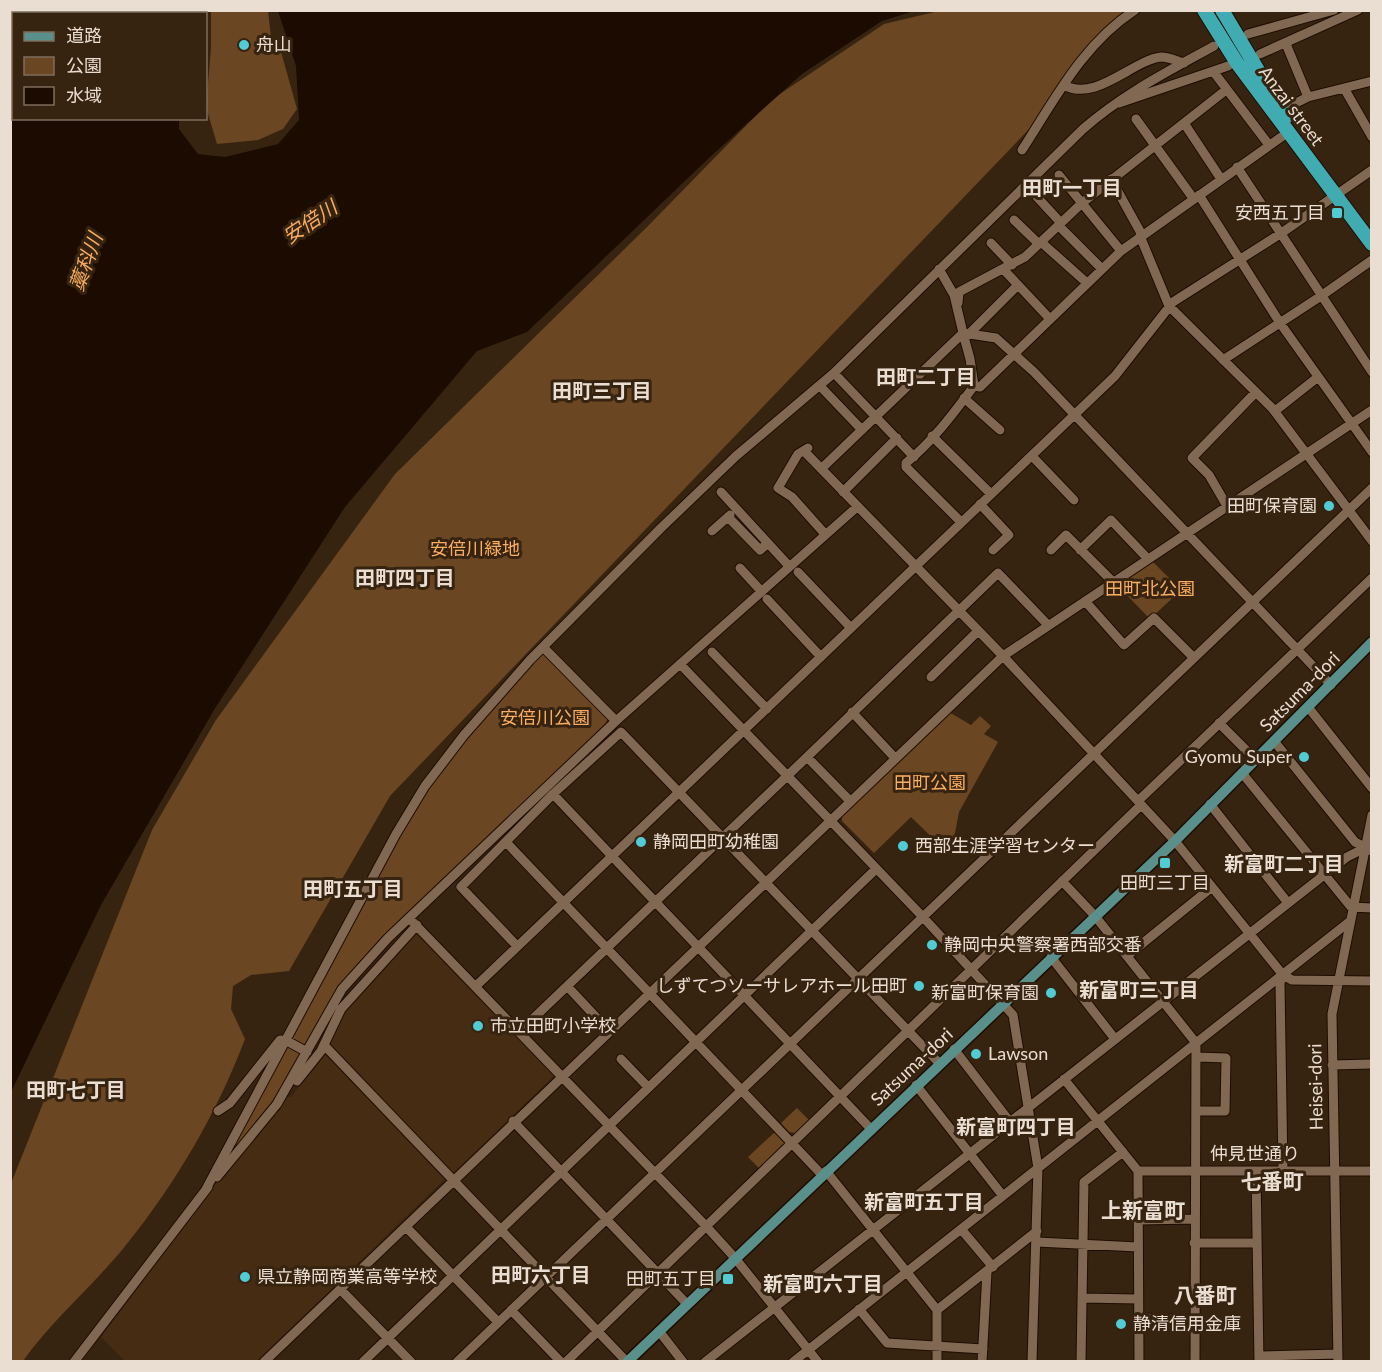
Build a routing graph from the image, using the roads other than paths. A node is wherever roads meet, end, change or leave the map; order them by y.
1 (1135, 10) edge
2 (1204, 10) edge
3 (1222, 10) edge
4 (1334, 10) edge
5 (1358, 10) edge
6 (1241, 33) junction
7 (1217, 42) junction
8 (1286, 44) junction
9 (1260, 54) dead end
10 (1185, 63) junction
11 (1228, 66) dead end
12 (1213, 71) junction
13 (1371, 81) edge
14 (1064, 85) junction
15 (1344, 87) junction
16 (1226, 90) junction
17 (1308, 97) junction
18 (1108, 107) junction
19 (1282, 110) junction
20 (1136, 119) dead end
21 (1184, 123) junction
22 (1287, 133) junction
23 (1371, 137) edge
24 (1154, 145) junction
25 (1269, 145) junction
26 (1022, 150) dead end
27 (1237, 167) junction
28 (1371, 170) edge
29 (1059, 175) dead end
30 (1111, 179) junction
31 (1221, 179) junction
32 (1336, 194) junction
33 (1196, 196) junction
34 (1037, 197) dead end
35 (1082, 203) junction
36 (1014, 220) dead end
37 (1060, 224) junction
38 (1280, 234) junction
39 (1141, 236) junction
40 (991, 243) dead end
41 (1040, 243) junction
42 (1371, 244) edge
43 (1121, 251) junction
44 (1240, 259) junction
45 (1371, 260) edge
46 (1008, 267) junction
47 (939, 269) junction
48 (1102, 269) junction
49 (1087, 283) junction
50 (1017, 286) junction
51 (1321, 296) junction
52 (1169, 306) junction
53 (957, 314) junction
54 (1050, 319) junction
55 (1280, 323) junction
56 (966, 334) junction
57 (1015, 354) junction
58 (1223, 360) junction
59 (1371, 372) edge
60 (834, 373) junction
61 (1318, 377) junction
62 (820, 386) junction
63 (974, 386) junction
64 (1256, 392) junction
65 (964, 398) junction
66 (1371, 410) edge
67 (1275, 411) junction
68 (1075, 415) junction
69 (876, 416) junction
70 (1350, 424) junction
71 (862, 430) junction
72 (1000, 430) dead end
73 (932, 436) junction
74 (897, 438) junction
75 (1371, 452) edge
76 (1308, 453) junction
77 (1032, 456) junction
78 (914, 458) junction
79 (821, 469) junction
80 (1371, 488) edge
81 (721, 492) dead end
82 (843, 492) junction
83 (991, 494) junction
84 (1074, 500) dead end
85 (980, 504) junction
86 (1227, 506) junction
87 (857, 507) junction
88 (737, 509) junction
89 (1348, 509) junction
90 (728, 517) junction
91 (962, 522) junction
92 (712, 531) dead end
93 (1186, 532) junction
94 (825, 534) junction
95 (1371, 541) edge
96 (768, 543) junction
97 (993, 550) dead end
98 (1051, 550) dead end
99 (1080, 550) junction
100 (1148, 559) junction
101 (789, 566) junction
102 (915, 566) junction
103 (740, 568) dead end
104 (798, 572) dead end
105 (1371, 578) edge
106 (1113, 582) junction
107 (764, 595) junction
108 (1084, 601) junction
109 (1252, 601) junction
110 (957, 610) junction
111 (1048, 625) junction
112 (851, 628) junction
113 (978, 631) junction
114 (1371, 642) edge
115 (543, 647) junction
116 (1297, 650) junction
117 (712, 652) dead end
118 (1003, 656) junction
119 (821, 657) junction
120 (1193, 657) junction
121 (680, 664) junction
122 (931, 677) dead end
123 (1331, 685) junction
124 (1308, 707) junction
125 (767, 709) junction
126 (852, 712) junction
127 (616, 721) junction
128 (1220, 723) junction
129 (743, 732) junction
130 (1274, 741) junction
131 (1093, 753) junction
132 (807, 757) junction
133 (895, 758) junction
134 (1256, 759) junction
135 (1242, 773) junction
136 (787, 776) junction
137 (1371, 788) edge
138 (679, 792) junction
139 (553, 794) junction
140 (850, 801) junction
141 (1140, 803) junction
142 (1210, 804) junction
143 (1371, 815) edge
144 (830, 820) junction
145 (723, 838) junction
146 (1175, 841) junction
147 (506, 842) junction
148 (1368, 850) edge
149 (611, 856) junction
150 (876, 868) junction
151 (1324, 875) junction
152 (765, 881) junction
153 (1062, 881) junction
154 (1212, 887) junction
155 (563, 902) junction
156 (655, 902) junction
157 (1288, 903) junction
158 (1351, 908) junction
159 (1371, 908) edge
160 (922, 916) junction
161 (1095, 916) junction
162 (409, 918) junction
163 (1349, 922) junction
164 (417, 925) junction
165 (812, 931) junction
166 (1250, 933) junction
167 (517, 946) junction
168 (698, 946) junction
169 (607, 947) junction
170 (1127, 956) junction
171 (1051, 957) junction
172 (971, 969) junction
173 (1283, 975) junction
174 (856, 978) junction
175 (1337, 981) junction
176 (1371, 981) edge
177 (476, 986) junction
178 (567, 986) junction
179 (649, 991) junction
180 (744, 994) junction
181 (1163, 1001) junction
182 (1003, 1003) junction
183 (608, 1030) junction
184 (908, 1031) junction
185 (519, 1032) junction
186 (1115, 1039) junction
187 (284, 1040) junction
188 (695, 1041) junction
189 (789, 1042) junction
190 (1196, 1043) junction
191 (324, 1045) junction
192 (954, 1049) junction
193 (307, 1052) junction
194 (1197, 1057) junction
195 (621, 1059) dead end
196 (939, 1063) junction
197 (1371, 1064) edge
198 (1332, 1065) junction
199 (561, 1075) junction
200 (1064, 1079) junction
201 (916, 1085) junction
202 (648, 1086) junction
203 (741, 1088) junction
204 (283, 1094) junction
205 (840, 1096) junction
206 (1028, 1108) junction
207 (218, 1111) dead end
208 (1197, 1111) junction
209 (513, 1121) junction
210 (1098, 1121) junction
211 (1010, 1122) junction
212 (608, 1124) junction
213 (870, 1128) junction
214 (791, 1141) junction
215 (1123, 1152) junction
216 (970, 1153) junction
217 (1038, 1168) junction
218 (1195, 1170) junction
219 (560, 1171) junction
220 (1138, 1171) junction
221 (1256, 1171) junction
222 (1283, 1171) junction
223 (1334, 1171) junction
224 (1371, 1171) edge
225 (654, 1172) junction
226 (824, 1173) junction
227 (452, 1182) junction
228 (204, 1191) junction
229 (1003, 1196) junction
230 (605, 1219) junction
231 (1138, 1220) junction
232 (1194, 1220) junction
233 (705, 1225) junction
234 (406, 1227) junction
235 (500, 1229) junction
236 (873, 1229) junction
237 (961, 1229) junction
238 (1037, 1236) junction
239 (1194, 1243) junction
240 (1257, 1243) junction
241 (1084, 1244) junction
242 (1138, 1247) junction
243 (735, 1258) junction
244 (990, 1270) junction
245 (906, 1271) junction
246 (656, 1274) junction
247 (453, 1276) junction
248 (546, 1276) junction
249 (340, 1289) junction
250 (1083, 1298) junction
251 (1138, 1299) junction
252 (687, 1304) junction
253 (774, 1307) junction
254 (859, 1309) junction
255 (511, 1310) junction
256 (937, 1310) junction
257 (1138, 1318) junction
258 (1196, 1319) junction
259 (498, 1322) junction
260 (598, 1331) junction
261 (659, 1331) junction
262 (388, 1338) junction
263 (937, 1347) junction
264 (807, 1349) junction
265 (983, 1349) junction
266 (1338, 1358) edge
267 (1259, 1359) edge
268 (627, 1361) edge
269 (74, 1362) edge
270 (264, 1362) edge
271 (363, 1362) edge
272 (411, 1362) edge
273 (457, 1362) edge
274 (561, 1362) edge
275 (566, 1362) edge
276 (683, 1362) edge
277 (705, 1362) edge
278 (792, 1362) edge
279 (818, 1362) edge
280 (937, 1362) edge
281 (982, 1362) edge
282 (1032, 1362) edge
283 (1081, 1362) edge
284 (1139, 1362) edge
285 (1195, 1362) edge

1 - 14 street
2 - 7 highway, Anzai street
3 - 6 highway, Anzai street
4 - 6 street
5 - 8 street
6 - 19 highway, Anzai street
7 - 10 street
7 - 22 highway, Anzai street
8 - 9 street
8 - 17 street
10 - 14 street
10 - 18 street
11 - 12 street
12 - 16 street
12 - 18 street
13 - 15 street
14 - 26 street
15 - 17 street
15 - 23 street
16 - 21 street
16 - 25 street
17 - 19 street
18 - 47 street
19 - 32 highway, Anzai street
20 - 24 street
21 - 24 street
21 - 31 street
22 - 25 street
22 - 32 highway, Anzai street
24 - 30 street
24 - 33 street
25 - 27 street
27 - 31 street
27 - 38 street
28 - 32 street
29 - 35 street
30 - 35 street
30 - 39 street
31 - 33 street
32 - 38 street
32 - 42 highway, Anzai street
33 - 39 street
33 - 44 street
34 - 37 street
35 - 37 street
35 - 43 street
36 - 41 street
37 - 41 street
37 - 48 street
38 - 44 street
38 - 51 street
39 - 43 street
39 - 52 street
40 - 46 street
41 - 46 street
41 - 49 street
43 - 48 street
44 - 52 street
44 - 55 street
45 - 51 street
46 - 50 street
46 - 53 street
47 - 53 street
47 - 60 street
48 - 49 street
49 - 54 street
50 - 54 street
50 - 56 street
51 - 55 street
51 - 59 street
52 - 58 street
52 - 68 street
53 - 56 street
54 - 57 street
55 - 58 street
55 - 61 street
56 - 57 street
56 - 63 street
56 - 69 street
57 - 63 street
57 - 68 street
58 - 64 street
60 - 62 street
60 - 69 street
61 - 67 street
61 - 70 street
62 - 71 street
62 - 115 street
63 - 65 street
64 - 67 street
64 - 86 street
65 - 72 street
65 - 73 street
66 - 70 street
67 - 76 street
68 - 77 street
68 - 93 street
69 - 71 street
69 - 74 street
70 - 75 street
70 - 76 street
71 - 79 street
73 - 78 street
73 - 83 street
74 - 78 street
74 - 82 street
76 - 86 street
76 - 89 street
77 - 83 street
77 - 84 street
78 - 91 street
79 - 82 street
79 - 94 street
80 - 89 street
81 - 88 street
82 - 87 street
83 - 85 street
85 - 91 street
85 - 97 street
86 - 93 street
87 - 94 street
87 - 102 street
88 - 90 street
88 - 96 street
89 - 95 street
89 - 109 street
90 - 92 street
90 - 96 street
91 - 102 street
93 - 100 street
93 - 109 street
94 - 101 street
96 - 101 street
98 - 99 street
99 - 100 street
99 - 106 street
100 - 106 street
101 - 107 street
102 - 110 street
102 - 112 street
103 - 107 street
104 - 112 street
105 - 116 street
106 - 108 street
107 - 119 street
107 - 121 street
108 - 111 street
108 - 120 street
109 - 116 street
109 - 120 street
110 - 111 street
110 - 113 street
110 - 126 street
111 - 118 street
112 - 119 street
113 - 118 street
113 - 122 street
114 - 123 main road, Satsuma-dori
115 - 127 street
115 - 187 street
116 - 123 street
116 - 128 street
117 - 125 street
118 - 131 street
118 - 133 street
119 - 125 street
120 - 131 street
121 - 127 street
121 - 129 street
123 - 124 main road, Satsuma-dori
124 - 130 main road, Satsuma-dori
124 - 137 street
125 - 129 street
126 - 132 street
126 - 133 street
127 - 162 street
128 - 134 street
128 - 141 street
129 - 136 street
129 - 138 street
130 - 134 main road, Satsuma-dori
130 - 148 street
131 - 141 street
131 - 160 street
132 - 136 street
132 - 140 street
133 - 140 street
134 - 135 main road, Satsuma-dori
135 - 142 main road, Satsuma-dori
135 - 151 street
136 - 144 street
136 - 145 street
138 - 139 street
138 - 145 street
138 - 149 street
139 - 147 street
139 - 149 street
140 - 144 street
141 - 146 street
141 - 153 street
142 - 146 main road, Satsuma-dori
142 - 157 street
143 - 148 street, Heisei-dori
144 - 150 street
144 - 152 street
145 - 152 street
145 - 156 street
146 - 154 street
146 - 161 main road, Satsuma-dori
147 - 155 street
147 - 167 street
148 - 151 street
148 - 158 street, Heisei-dori
149 - 155 street
149 - 156 street
150 - 160 street
150 - 165 street
151 - 157 street
151 - 158 street
152 - 165 street
152 - 168 street
153 - 161 street
153 - 172 street
154 - 166 street
154 - 170 street
155 - 167 street
155 - 169 street
156 - 168 street
156 - 169 street
157 - 166 street
158 - 159 street
158 - 163 street, Heisei-dori
160 - 172 street
160 - 174 street
161 - 170 street
161 - 171 main road, Satsuma-dori
162 - 164 street
162 - 193 street
163 - 173 street
163 - 175 street, Heisei-dori
164 - 177 street
164 - 191 street
165 - 174 street
165 - 180 street
166 - 173 street
166 - 181 street
167 - 177 street
168 - 179 street
168 - 180 street
169 - 178 street
169 - 179 street
170 - 181 street
171 - 182 main road, Satsuma-dori
171 - 186 street
172 - 182 street
172 - 184 street
173 - 175 street
173 - 190 street
173 - 222 street
174 - 184 street
174 - 189 street
175 - 176 street
175 - 198 street, Heisei-dori
177 - 185 street
178 - 183 street
178 - 185 street
179 - 183 street
179 - 188 street
180 - 188 street
180 - 189 street
181 - 186 street
181 - 190 street
182 - 192 main road, Satsuma-dori
182 - 206 street
183 - 199 street
184 - 196 street
184 - 205 street
185 - 199 street
186 - 200 street
187 - 193 street
187 - 207 street
187 - 228 street
188 - 202 street
188 - 203 street
189 - 203 street
189 - 205 street
190 - 194 street
190 - 210 street
191 - 204 street
191 - 227 street
192 - 196 main road, Satsuma-dori
192 - 211 street
193 - 204 street
194 - 208 street
194 - 208 street
195 - 202 street
196 - 201 main road, Satsuma-dori
197 - 198 street
198 - 223 street, Heisei-dori
199 - 209 street
199 - 212 street
200 - 206 street
200 - 210 street
201 - 213 main road, Satsuma-dori
201 - 216 street
202 - 212 street
203 - 214 street
203 - 225 street
204 - 228 street
205 - 213 street
205 - 214 street
206 - 211 street
206 - 217 street
208 - 218 street
209 - 219 street
209 - 227 street
210 - 215 street
210 - 217 street
211 - 216 street
212 - 219 street
212 - 225 street
213 - 226 main road, Satsuma-dori
214 - 226 street
214 - 233 street
215 - 220 street
215 - 241 street
216 - 229 street
216 - 236 street
217 - 229 street
217 - 238 street
218 - 220 street, 仲見世通り
218 - 221 street, 仲見世通り
218 - 232 street
219 - 230 street
219 - 235 street
220 - 231 street
221 - 222 street, 仲見世通り
221 - 240 street
222 - 223 street, 仲見世通り
223 - 224 street, 仲見世通り
223 - 266 street, Heisei-dori
225 - 230 street
225 - 233 street
226 - 236 street
226 - 243 main road, Satsuma-dori
227 - 234 street
227 - 235 street
228 - 269 street
229 - 237 street
230 - 246 street
230 - 248 street
231 - 232 street
231 - 242 street
232 - 239 street
233 - 243 street
233 - 246 street
234 - 247 street
234 - 249 street
235 - 247 street
235 - 248 street
236 - 245 street
236 - 253 street
237 - 244 street
237 - 245 street
238 - 241 street
238 - 244 street
238 - 282 street
239 - 240 street
239 - 258 street
240 - 267 street
241 - 242 street
241 - 250 street
242 - 251 street
243 - 252 main road, Satsuma-dori
243 - 253 street
244 - 256 street
244 - 265 street
245 - 254 street
245 - 256 street
246 - 252 street
246 - 260 street
247 - 259 street
247 - 262 street
248 - 255 street
248 - 260 street
249 - 262 street
249 - 270 street
250 - 251 street
250 - 283 street
251 - 257 street
252 - 261 main road, Satsuma-dori
253 - 264 street
253 - 277 street
254 - 263 street
254 - 264 street
255 - 259 street
255 - 274 street
256 - 263 street
257 - 258 street
257 - 284 street
258 - 285 street
259 - 273 street
260 - 268 street
260 - 275 street
261 - 268 main road, Satsuma-dori
261 - 276 street
262 - 271 street
262 - 272 street
263 - 265 street
263 - 280 street
264 - 278 street
264 - 279 street
265 - 281 street
266 - 267 street

